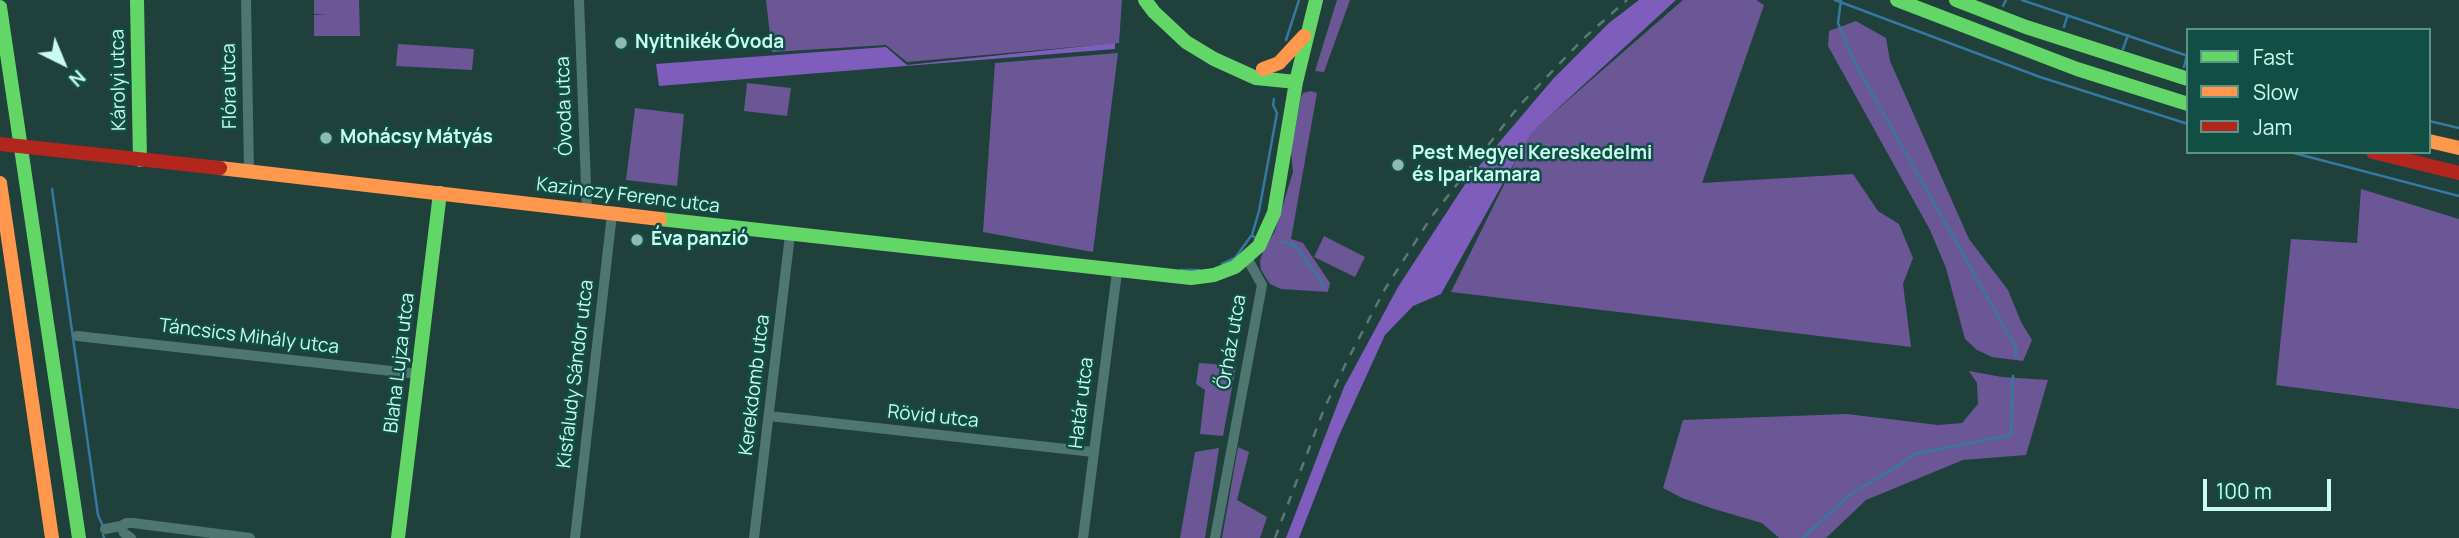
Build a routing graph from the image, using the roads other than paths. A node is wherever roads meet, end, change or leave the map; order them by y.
1 (137, 0) edge
2 (246, 0) edge
3 (579, 0) edge
4 (1145, 0) edge
5 (1316, 0) edge
6 (1897, 0) edge
7 (1956, 0) edge
8 (0, 7) edge
9 (1307, 32) junction
10 (1266, 75) junction
11 (2186, 78) edge
12 (1296, 82) junction
13 (2186, 103) edge
14 (1290, 110) junction
15 (2431, 141) edge
16 (0, 144) edge
17 (2459, 148) edge
18 (2380, 154) edge
19 (140, 160) junction
20 (2416, 164) junction
21 (248, 172) junction
22 (2459, 173) edge
23 (2459, 179) edge
24 (0, 183) edge
25 (440, 193) junction
26 (587, 211) junction
27 (612, 214) junction
28 (790, 235) junction
29 (1247, 258) junction
30 (1117, 272) junction
31 (77, 336) dead end
32 (418, 374) junction
33 (769, 416) junction
34 (1093, 452) junction
35 (121, 526) junction
36 (105, 528) dead end
37 (160, 533) edge
38 (52, 538) edge
39 (79, 538) edge
40 (131, 538) edge
41 (250, 538) edge
42 (398, 538) edge
43 (575, 538) edge
44 (754, 538) edge
45 (1083, 538) edge
46 (1215, 538) edge

1 - 19 main road, Károlyi utca
2 - 21 street, Flóra utca
3 - 26 street, Óvoda utca
4 - 10 main road
5 - 9 main road
6 - 13 main road
7 - 11 main road
8 - 39 main road
9 - 10 main road
9 - 12 main road
10 - 12 main road
10 - 14 main road
12 - 14 main road
14 - 29 main road
15 - 17 main road
16 - 19 main road, Kazinczy Ferenc utca
18 - 20 main road
19 - 21 main road, Kazinczy Ferenc utca
20 - 22 main road
20 - 23 main road
21 - 25 main road, Kazinczy Ferenc utca
24 - 38 main road
25 - 26 main road, Kazinczy Ferenc utca
25 - 32 main road, Blaha Lujza utca
26 - 27 main road, Kazinczy Ferenc utca
27 - 28 main road, Kazinczy Ferenc utca
27 - 43 street, Kisfaludy Sándor utca
28 - 30 main road, Kazinczy Ferenc utca
28 - 33 street, Kerekdomb utca
29 - 30 main road, Kazinczy Ferenc utca
29 - 46 street, Őrház utca
30 - 34 street, Határ utca
31 - 32 street, Táncsics Mihály utca
32 - 42 main road, Blaha Lujza utca
33 - 34 street, Rövid utca
33 - 44 street, Kerekdomb utca
34 - 45 street, Határ utca
35 - 36 street
35 - 37 street
35 - 40 street
37 - 41 street

